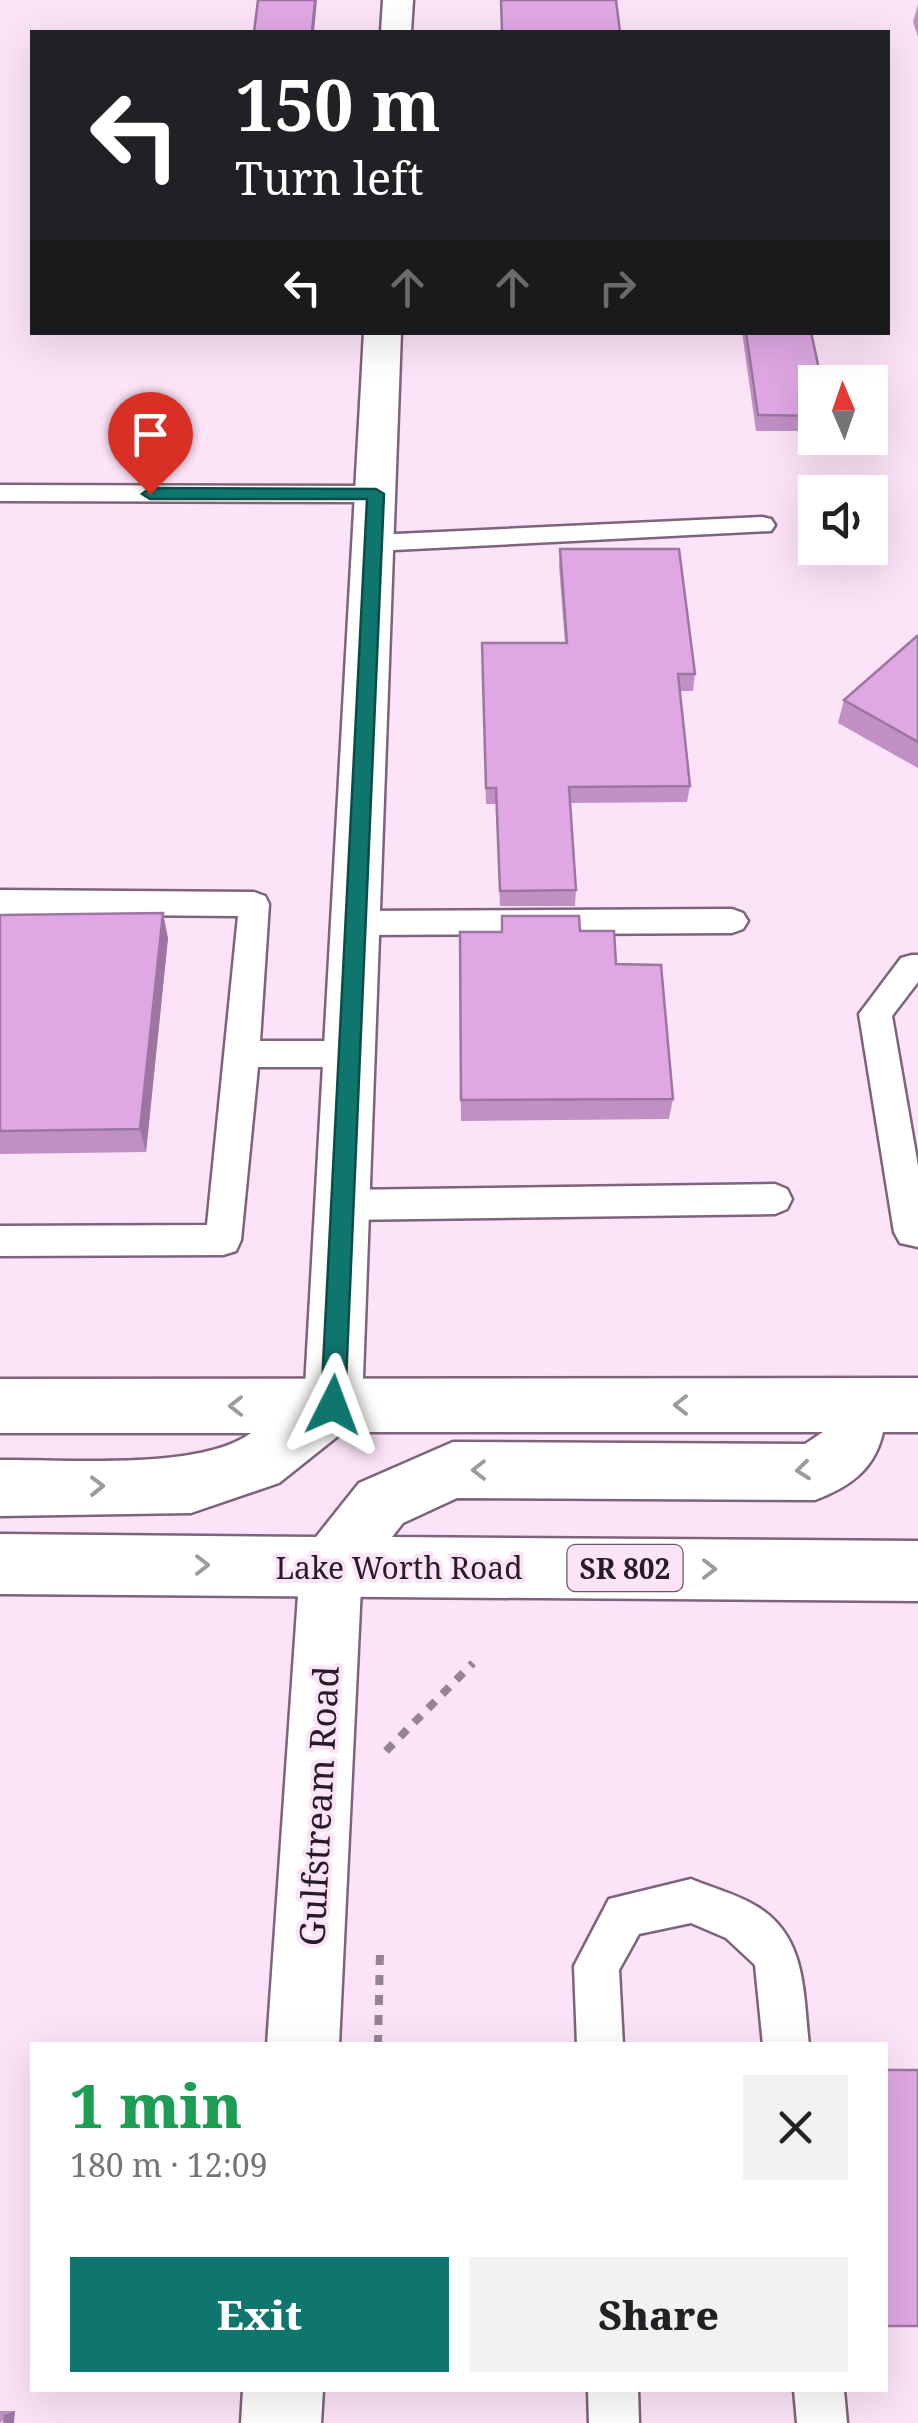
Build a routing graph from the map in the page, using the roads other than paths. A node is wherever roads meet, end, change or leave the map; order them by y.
1 (398, 0) edge
2 (396, 30) edge
3 (383, 335) edge
4 (0, 493) edge
5 (376, 494) junction
6 (762, 526) dead end
7 (374, 543) junction
8 (0, 902) edge
9 (732, 921) dead end
10 (356, 923) junction
11 (918, 967) edge
12 (243, 1054) junction
13 (350, 1054) junction
14 (775, 1199) dead end
15 (343, 1205) junction
16 (918, 1232) edge
17 (0, 1241) edge
18 (333, 1405) junction
19 (889, 1405) edge
20 (0, 1406) edge
21 (0, 1488) edge
22 (0, 1564) edge
23 (331, 1566) junction
24 (918, 1570) edge
25 (304, 2042) edge
26 (600, 2042) edge
27 (786, 2042) edge
28 (283, 2392) edge
29 (613, 2392) edge
30 (819, 2392) edge
31 (281, 2423) edge
32 (614, 2423) edge
33 (822, 2423) edge

1 - 2 main road
3 - 5 main road
4 - 5 lane
5 - 7 main road
6 - 7 lane
7 - 10 main road
8 - 12 lane
9 - 10 lane
10 - 13 main road
11 - 16 lane
12 - 13 lane
12 - 17 lane
13 - 15 main road
14 - 15 lane
15 - 18 main road
19 -> 18 main road
18 -> 20 main road
21 -> 18 main road
19 -> 23 main road
22 -> 23 main road, Lake Worth Road / SR 802
23 -> 24 main road, Lake Worth Road / SR 802
23 - 25 main road, Gulfstream Road
26 - 27 lane
28 - 31 main road
29 - 32 lane
30 - 33 lane

